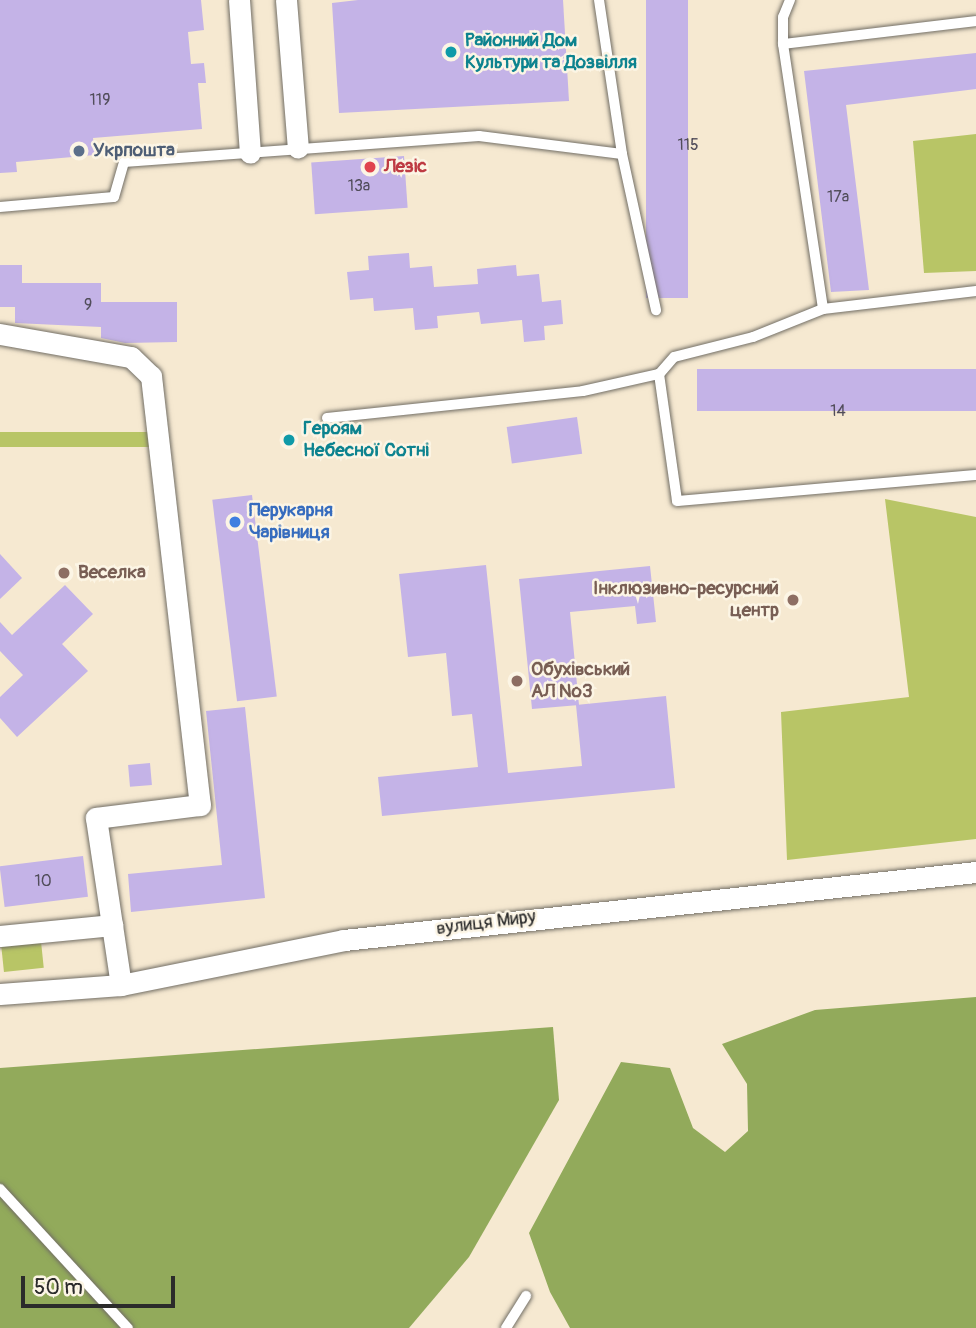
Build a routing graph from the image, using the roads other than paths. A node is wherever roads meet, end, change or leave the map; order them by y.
1 (239, 0) edge
2 (286, 0) edge
3 (599, 0) edge
4 (790, 0) edge
5 (976, 21) edge
6 (783, 44) junction
7 (298, 148) junction
8 (250, 153) junction
9 (622, 154) junction
10 (0, 207) edge
11 (976, 292) edge
12 (823, 309) junction
13 (656, 310) dead end
14 (0, 334) edge
15 (659, 374) junction
16 (327, 418) dead end
17 (976, 475) edge
18 (976, 872) edge
19 (111, 925) junction
20 (0, 936) edge
21 (121, 985) junction
22 (0, 994) edge
23 (0, 1189) edge
24 (526, 1296) dead end
25 (128, 1328) edge
26 (506, 1328) edge

1 - 8 street
2 - 7 street
3 - 9 lane
4 - 6 lane
5 - 6 lane
6 - 12 lane
7 - 8 lane
7 - 9 lane
8 - 10 lane
9 - 13 lane
11 - 12 lane
12 - 15 lane
14 - 19 street
15 - 16 lane
15 - 17 lane
18 - 21 street, вулиця Миру
19 - 20 street
19 - 21 street
21 - 22 street, вулиця Миру
23 - 25 lane
24 - 26 lane

